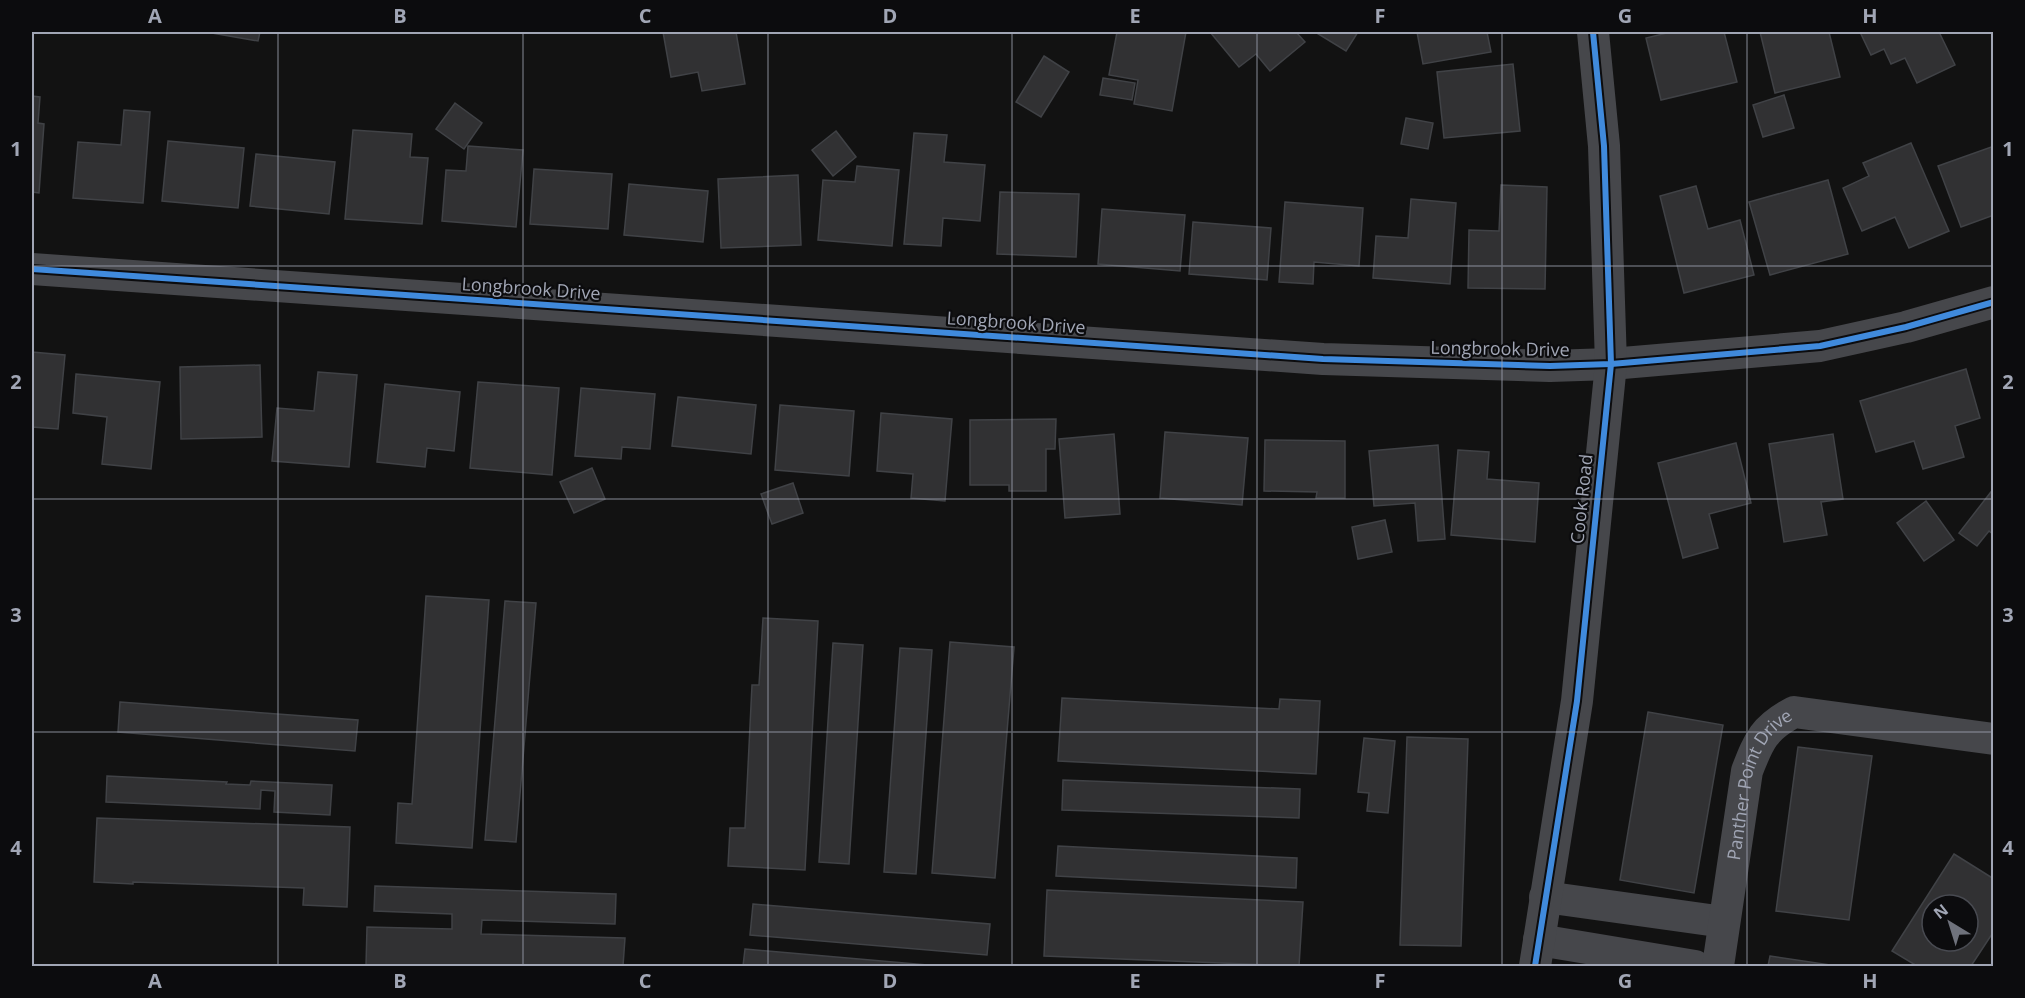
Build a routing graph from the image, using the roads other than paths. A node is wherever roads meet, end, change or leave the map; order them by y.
1 (1593, 32) edge
2 (32, 269) edge
3 (1994, 302) edge
4 (1611, 364) junction
5 (1994, 739) edge
6 (1545, 897) junction
7 (1724, 922) junction
8 (1537, 953) edge
9 (1695, 966) edge
10 (1718, 966) edge

1 - 4 street, Cook Road
2 - 4 street, Longbrook Drive
3 - 4 street, Longbrook Drive
4 - 6 street, Cook Road
5 - 7 street, Panther Point Drive
6 - 7 street
6 - 8 street, Cook Road
7 - 10 street, Panther Point Drive
8 - 9 street

